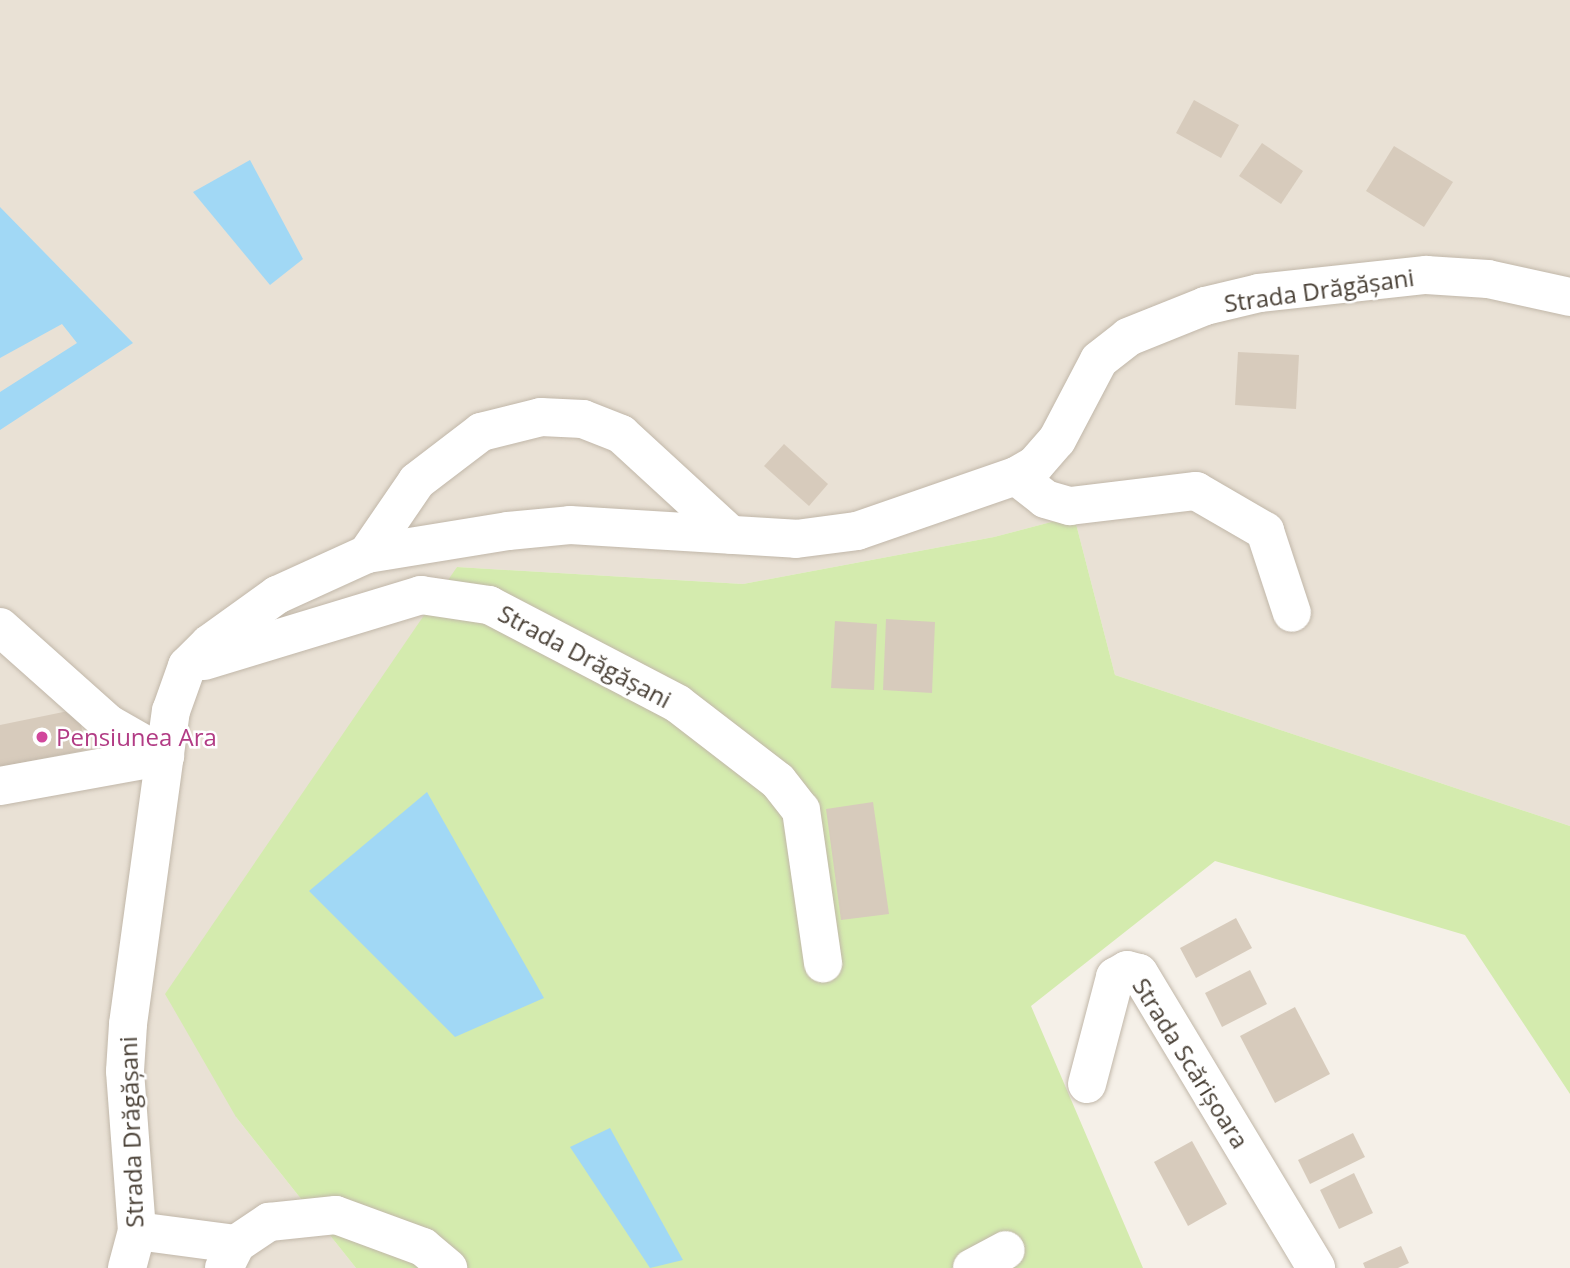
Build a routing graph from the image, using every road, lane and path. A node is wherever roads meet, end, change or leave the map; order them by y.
1 (1570, 297) edge
2 (1016, 476) junction
3 (731, 535) junction
4 (367, 554) junction
5 (1292, 613) dead end
6 (0, 627) edge
7 (187, 666) junction
8 (165, 757) junction
9 (0, 786) edge
10 (823, 963) dead end
11 (1087, 1084) dead end
12 (137, 1231) junction
13 (1006, 1250) dead end
14 (230, 1256) edge
15 (127, 1268) edge
16 (448, 1268) edge
17 (972, 1268) edge
18 (1316, 1268) edge

1 - 2 street, Strada Drăgășani
2 - 3 street, Strada Drăgășani
2 - 5 street
3 - 4 street, Strada Drăgășani
3 - 4 street
4 - 7 street, Strada Drăgășani
6 - 8 street
7 - 8 street, Strada Drăgășani
7 - 10 street, Strada Drăgășani
8 - 9 street
8 - 12 street, Strada Drăgășani
11 - 18 street, Strada Scărișoara
12 - 14 street
12 - 15 street, Strada Drăgășani
13 - 17 street
14 - 16 street

